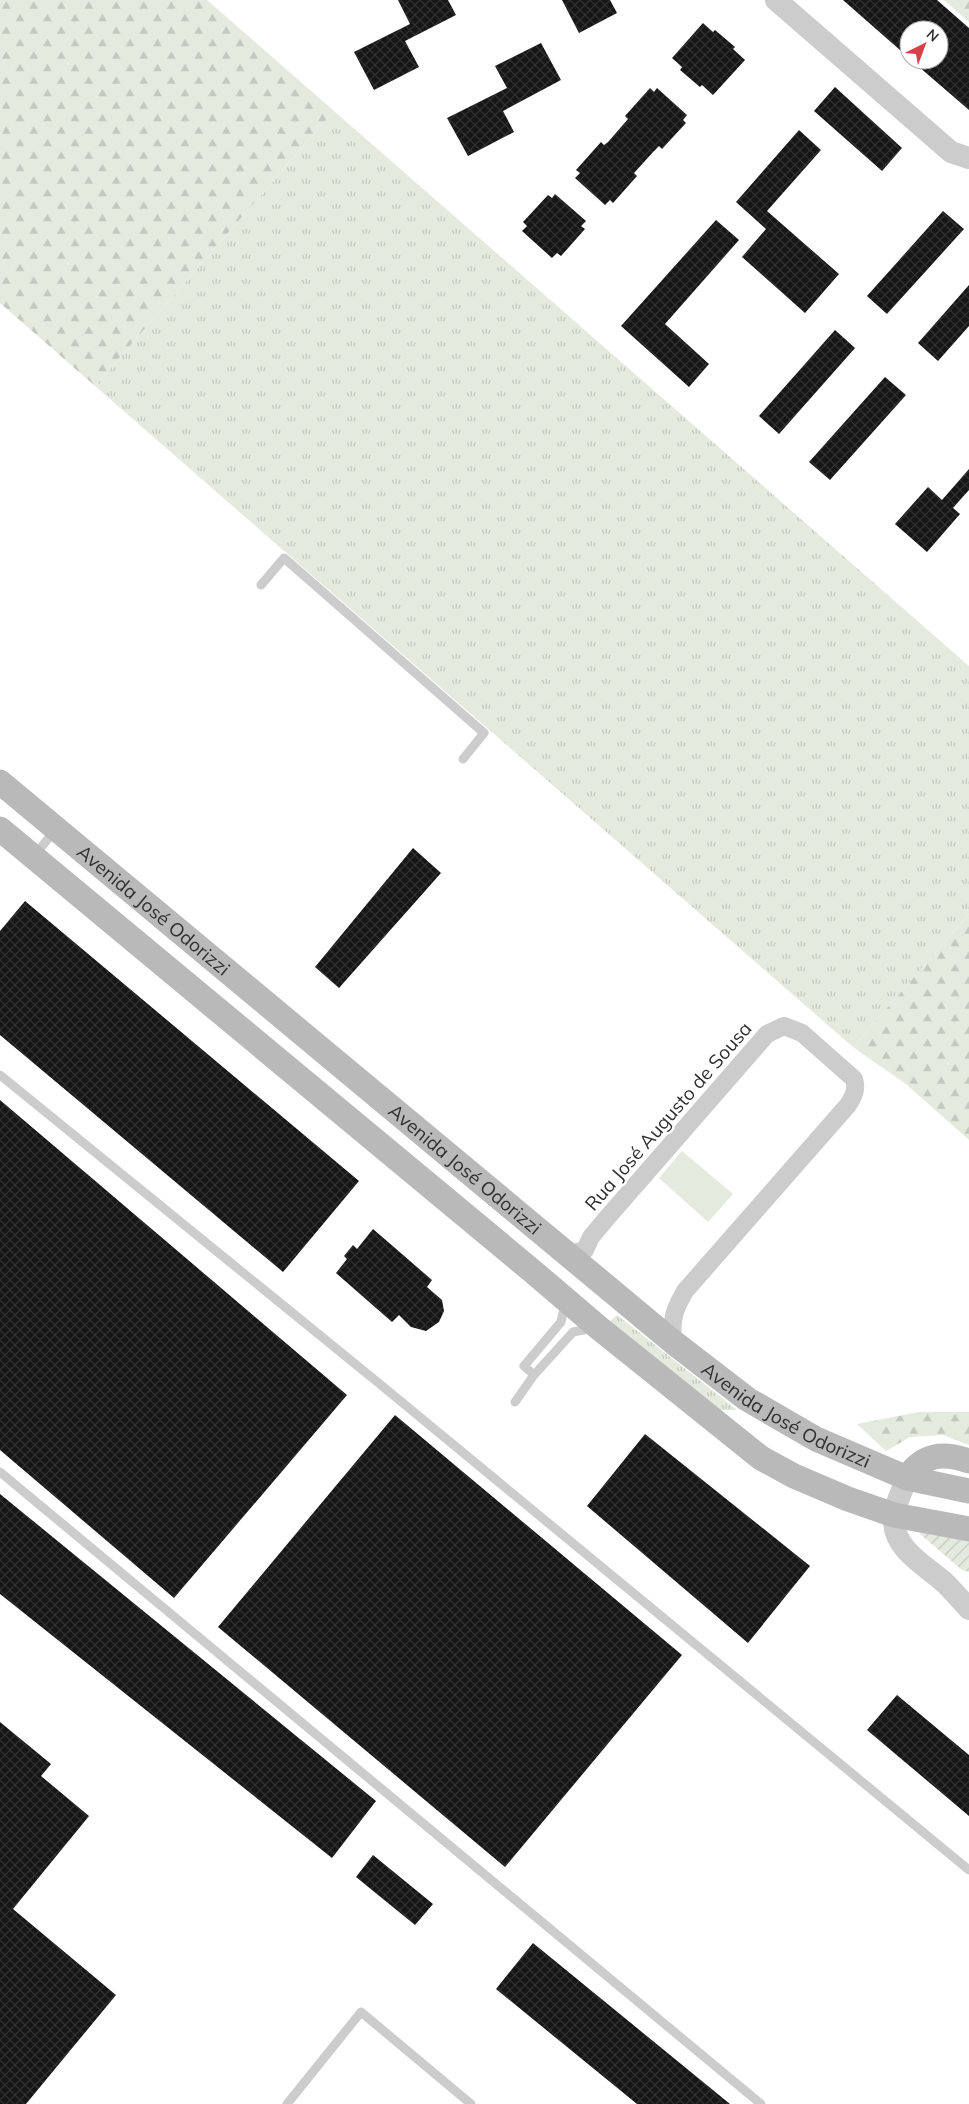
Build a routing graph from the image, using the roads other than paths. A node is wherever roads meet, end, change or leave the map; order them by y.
1 (776, 0) edge
2 (963, 155) edge
3 (261, 584) dead end
4 (463, 759) dead end
5 (0, 782) edge
6 (57, 828) junction
7 (0, 829) edge
8 (33, 856) junction
9 (0, 1074) edge
10 (568, 1254) junction
11 (563, 1311) junction
12 (599, 1328) junction
13 (573, 1332) junction
14 (673, 1342) junction
15 (534, 1375) junction
16 (515, 1402) dead end
17 (969, 1461) edge
18 (0, 1472) edge
19 (907, 1478) junction
20 (969, 1491) edge
21 (894, 1515) junction
22 (969, 1529) edge
23 (945, 1583) junction
24 (969, 1592) edge
25 (969, 1609) edge
26 (969, 1870) edge
27 (287, 2104) edge
28 (471, 2104) edge
29 (761, 2104) edge

1 - 2 street
3 - 4 lane
5 - 6 main road, Avenida José Odorizzi
6 - 8 lane
6 - 10 main road, Avenida José Odorizzi
7 - 8 main road, Avenida José Odorizzi
8 - 11 main road, Avenida José Odorizzi
9 - 26 lane
10 - 14 main road, Avenida José Odorizzi
10 - 14 street, Rua José Augusto de Sousa
11 - 12 main road, Avenida José Odorizzi
11 - 13 lane
11 - 15 lane
12 - 13 lane
12 - 21 main road, Avenida José Odorizzi
13 - 15 lane
14 - 19 main road, Avenida José Odorizzi
15 - 16 lane
17 - 19 main road
18 - 29 lane
19 - 20 main road, Avenida José Odorizzi
19 - 21 street
21 - 22 main road, Avenida José Odorizzi
21 - 23 street
23 - 24 street
23 - 25 street
27 - 28 lane

